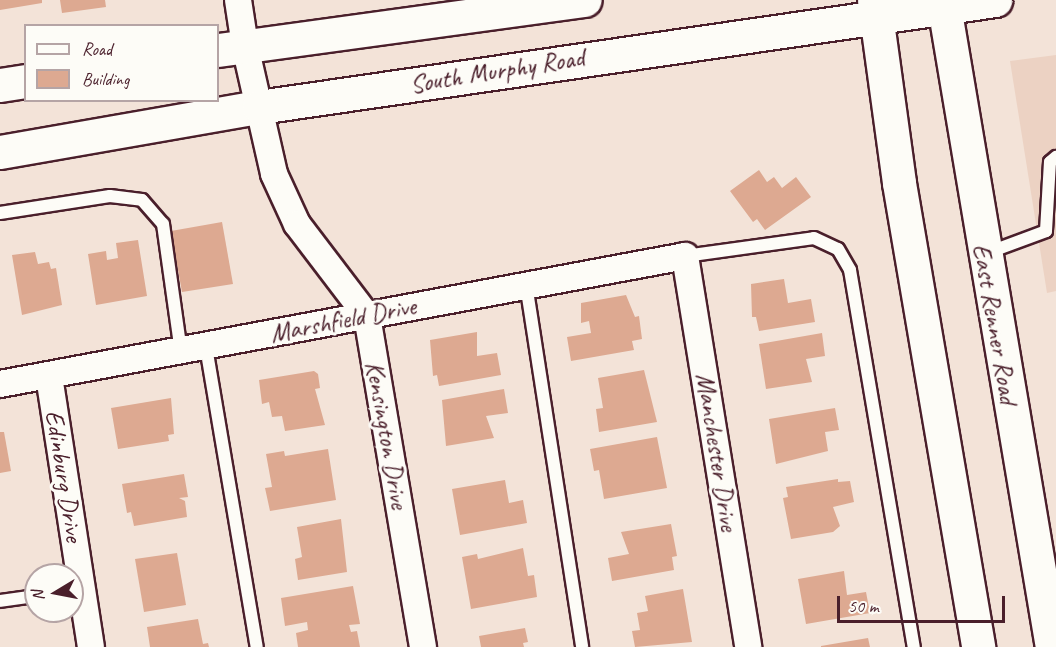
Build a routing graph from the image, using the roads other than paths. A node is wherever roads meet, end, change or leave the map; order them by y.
1 (238, 0) edge
2 (585, 0) edge
3 (995, 0) edge
4 (943, 3) edge
5 (875, 7) edge
6 (231, 48) edge
7 (24, 81) edge
8 (0, 85) edge
9 (259, 107) junction
10 (0, 152) edge
11 (1056, 157) edge
12 (0, 213) edge
13 (983, 254) junction
14 (685, 256) junction
15 (526, 284) junction
16 (367, 316) junction
17 (193, 350) junction
18 (49, 376) junction
19 (0, 384) edge
20 (73, 563) edge
21 (24, 598) edge
22 (0, 601) edge
23 (84, 620) edge
24 (91, 647) edge
25 (257, 647) edge
26 (423, 647) edge
27 (582, 647) edge
28 (748, 647) edge
29 (914, 647) edge
30 (978, 647) edge
31 (1052, 647) edge

1 - 6 street, Kensington Drive
2 - 6 main road
3 - 4 main road, South Murphy Road
4 - 5 main road, South Murphy Road
4 - 13 main road, East Renner Road
5 - 9 main road, South Murphy Road
5 - 30 main road
6 - 9 street, Kensington Drive
7 - 8 main road
9 - 10 main road, South Murphy Road
9 - 16 street, Kensington Drive
11 - 13 lane
12 - 17 lane
13 - 31 main road, East Renner Road
14 - 15 street, Marshfield Drive
14 - 28 street, Manchester Drive
14 - 29 lane
15 - 16 street, Marshfield Drive
15 - 27 lane
16 - 17 street, Marshfield Drive
16 - 26 street, Kensington Drive
17 - 18 street, Marshfield Drive
17 - 25 lane
18 - 19 street, Marshfield Drive
18 - 20 street, Edinburg Drive
21 - 22 lane
23 - 24 street, Edinburg Drive

